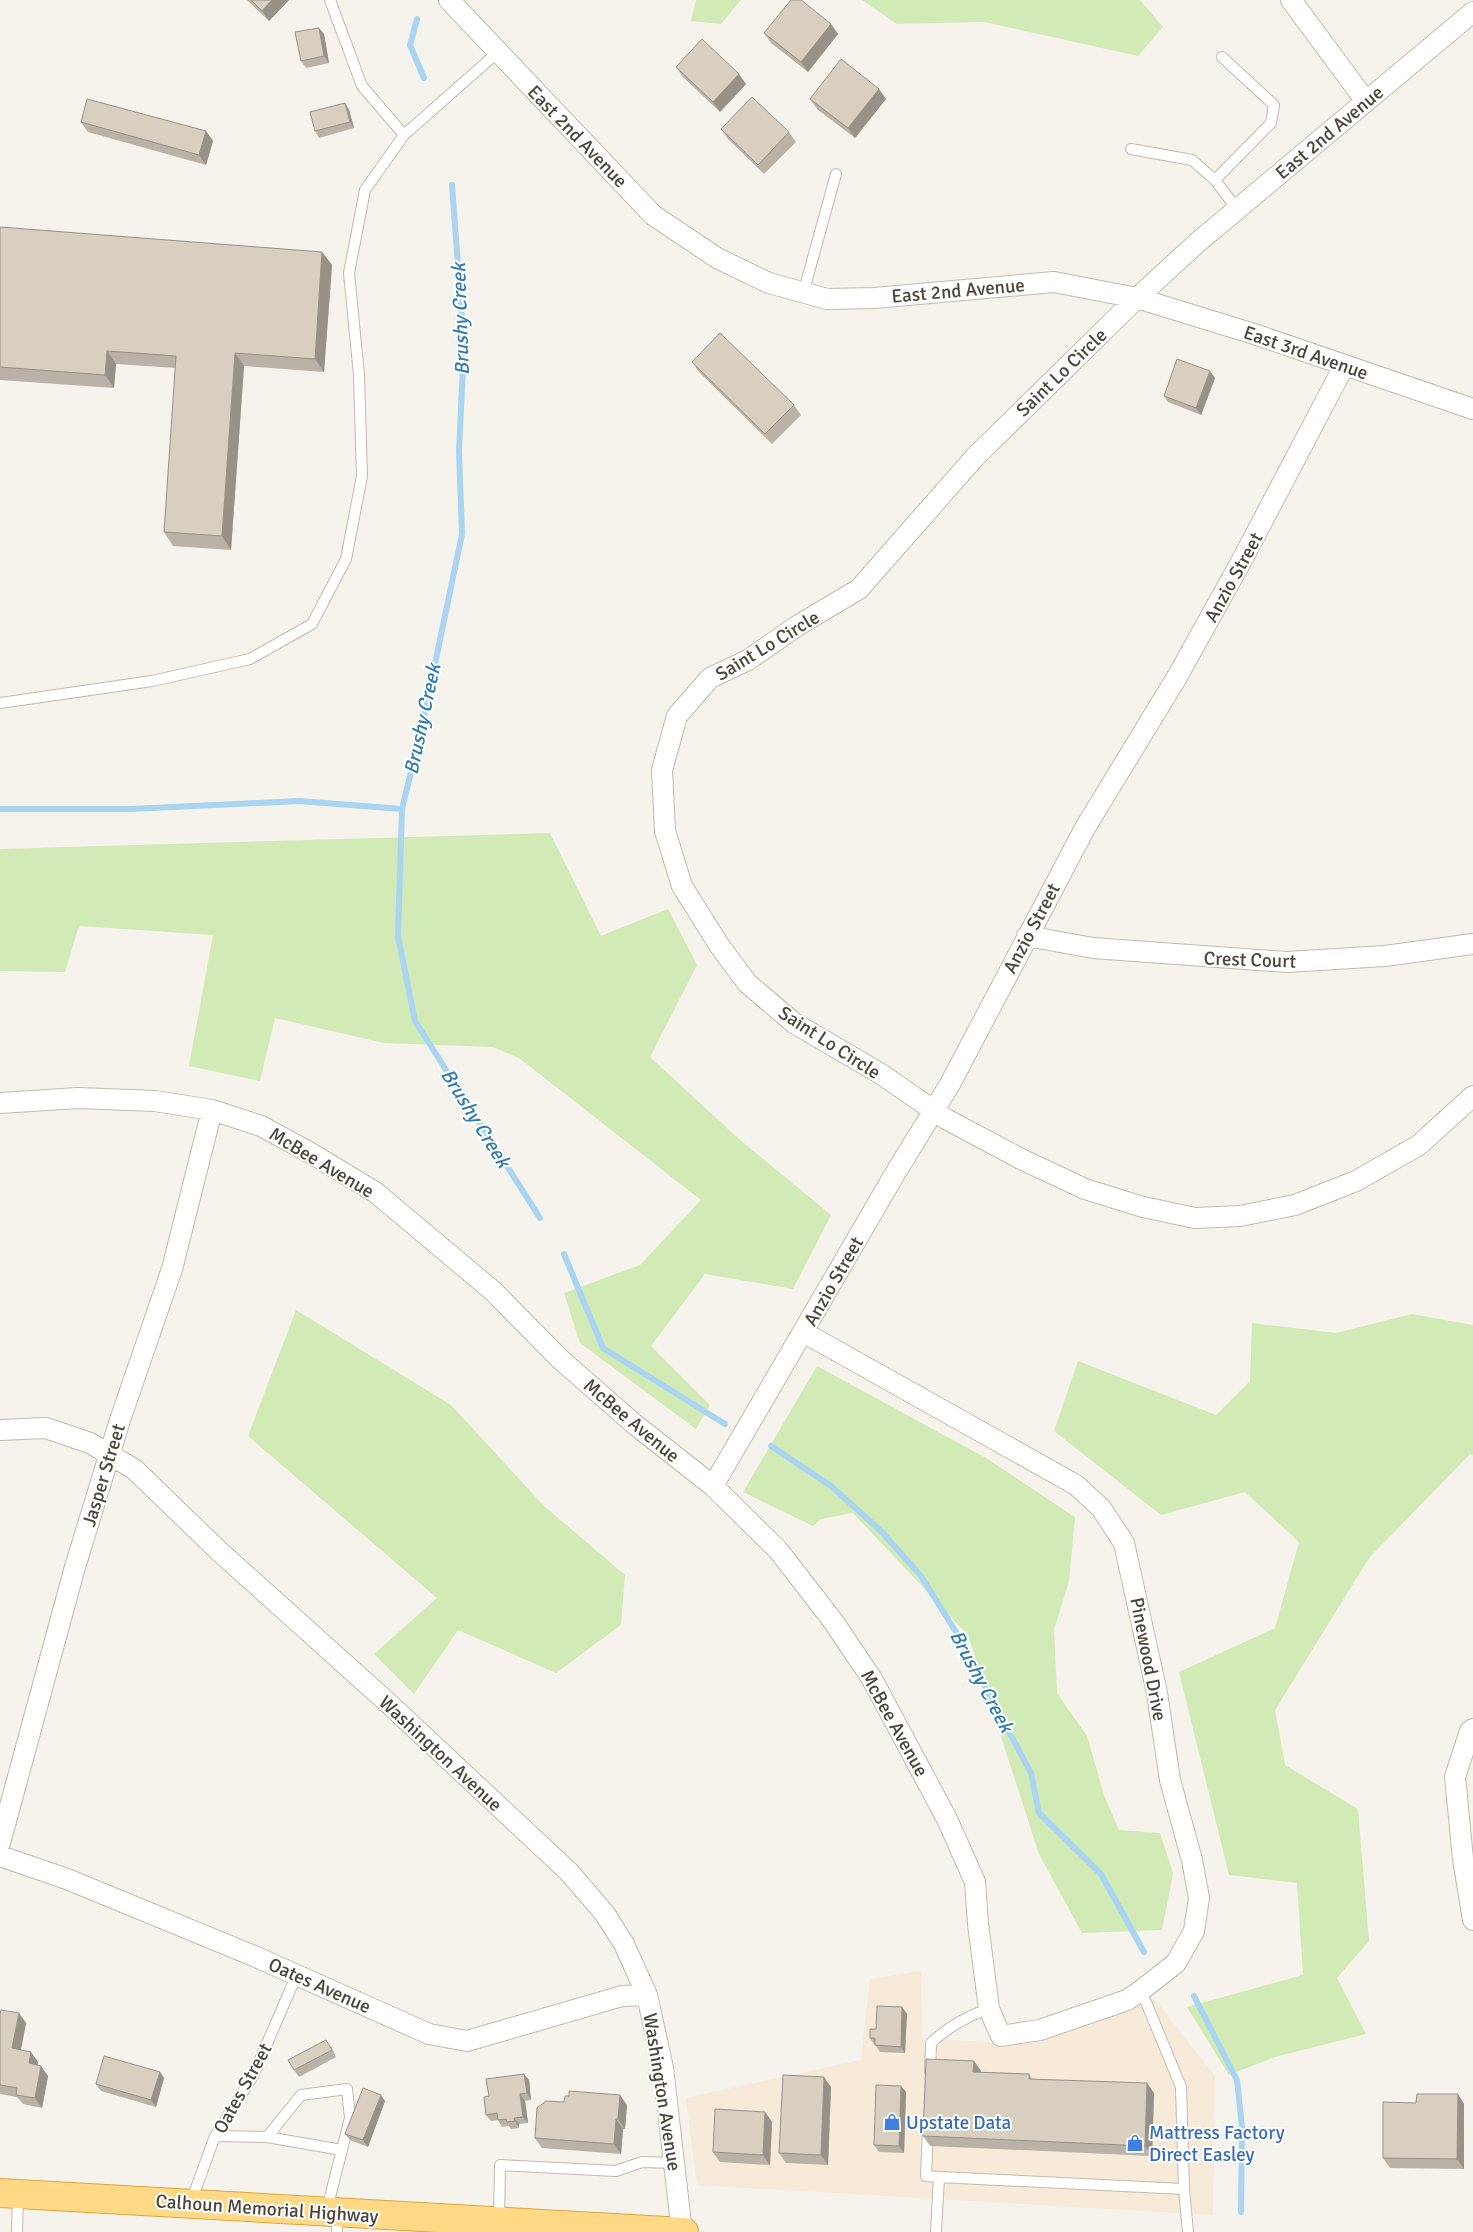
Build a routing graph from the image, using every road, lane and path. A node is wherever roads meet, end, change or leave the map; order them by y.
1 (330, 0) edge
2 (449, 0) edge
3 (1291, 0) edge
4 (1473, 12) edge
5 (498, 52) junction
6 (1222, 57) dead end
7 (1365, 100) junction
8 (404, 135) junction
9 (1130, 149) dead end
10 (836, 174) dead end
11 (1216, 180) junction
12 (1237, 209) junction
13 (803, 294) junction
14 (1137, 298) junction
15 (1344, 366) junction
16 (1473, 409) edge
17 (0, 703) edge
18 (1027, 936) junction
19 (1473, 944) edge
20 (1473, 1096) edge
21 (0, 1103) edge
22 (212, 1110) junction
23 (934, 1111) junction
24 (803, 1332) junction
25 (0, 1430) edge
26 (110, 1455) junction
27 (713, 1486) junction
28 (1473, 1729) edge
29 (0, 1842) edge
30 (0, 1856) edge
31 (1473, 1920) edge
32 (297, 1974) junction
33 (1139, 1992) junction
34 (648, 1995) junction
35 (989, 2009) junction
36 (1001, 2036) joint
37 (930, 2081) edge
38 (928, 2119) edge
39 (215, 2136) junction
40 (267, 2138) junction
41 (342, 2150) junction
42 (674, 2163) junction
43 (939, 2177) junction
44 (1184, 2189) junction
45 (9, 2193) edge
46 (190, 2203) junction
47 (333, 2219) edge
48 (504, 2226) edge
49 (17, 2232) edge
50 (683, 2232) edge
51 (936, 2232) edge
52 (1188, 2232) edge

1 - 8 lane
2 - 5 street, East 2nd Avenue
3 - 7 street
4 - 7 street, East 2nd Avenue
5 - 8 lane
5 - 13 street, East 2nd Avenue
6 - 11 lane
7 - 12 street, East 2nd Avenue
8 - 17 lane
9 - 11 lane
10 - 13 lane
11 - 12 lane
12 - 14 street, East 2nd Avenue
13 - 14 street, East 2nd Avenue
14 - 15 street, East 3rd Avenue
14 - 23 street, Saint Lo Circle
15 - 16 street, East 3rd Avenue
15 - 18 street, Anzio Street
18 - 19 street, Crest Court
18 - 23 street, Anzio Street
20 - 23 street, Saint Lo Circle
21 - 22 street, McBee Avenue
22 - 26 street, Jasper Street
22 - 27 street, McBee Avenue
23 - 24 street, Anzio Street
24 - 27 street, Anzio Street
24 - 33 street, Pinewood Drive
25 - 26 street, Washington Avenue
26 - 29 street, Jasper Street
26 - 34 street, Washington Avenue
27 - 35 street, McBee Avenue
28 - 31 street
30 - 32 street, Oates Avenue
32 - 34 street, Oates Avenue
32 - 39 lane, Oates Street
33 - 36 street, Pinewood Drive
33 - 44 lane
34 - 42 street, Washington Avenue
35 - 36 street, McBee Avenue
35 - 37 lane
38 - 43 lane
39 - 40 lane
39 - 46 lane, Oates Street
40 - 41 lane
40 - 41 lane
41 - 47 lane
42 - 48 lane
42 - 50 street, Washington Avenue
43 - 44 lane
43 - 51 lane
44 - 52 lane
45 - 46 highway, Calhoun Memorial Highway
45 - 49 lane
46 - 47 highway, Calhoun Memorial Highway
47 - 48 highway, Calhoun Memorial Highway
48 - 50 highway, Calhoun Memorial Highway

